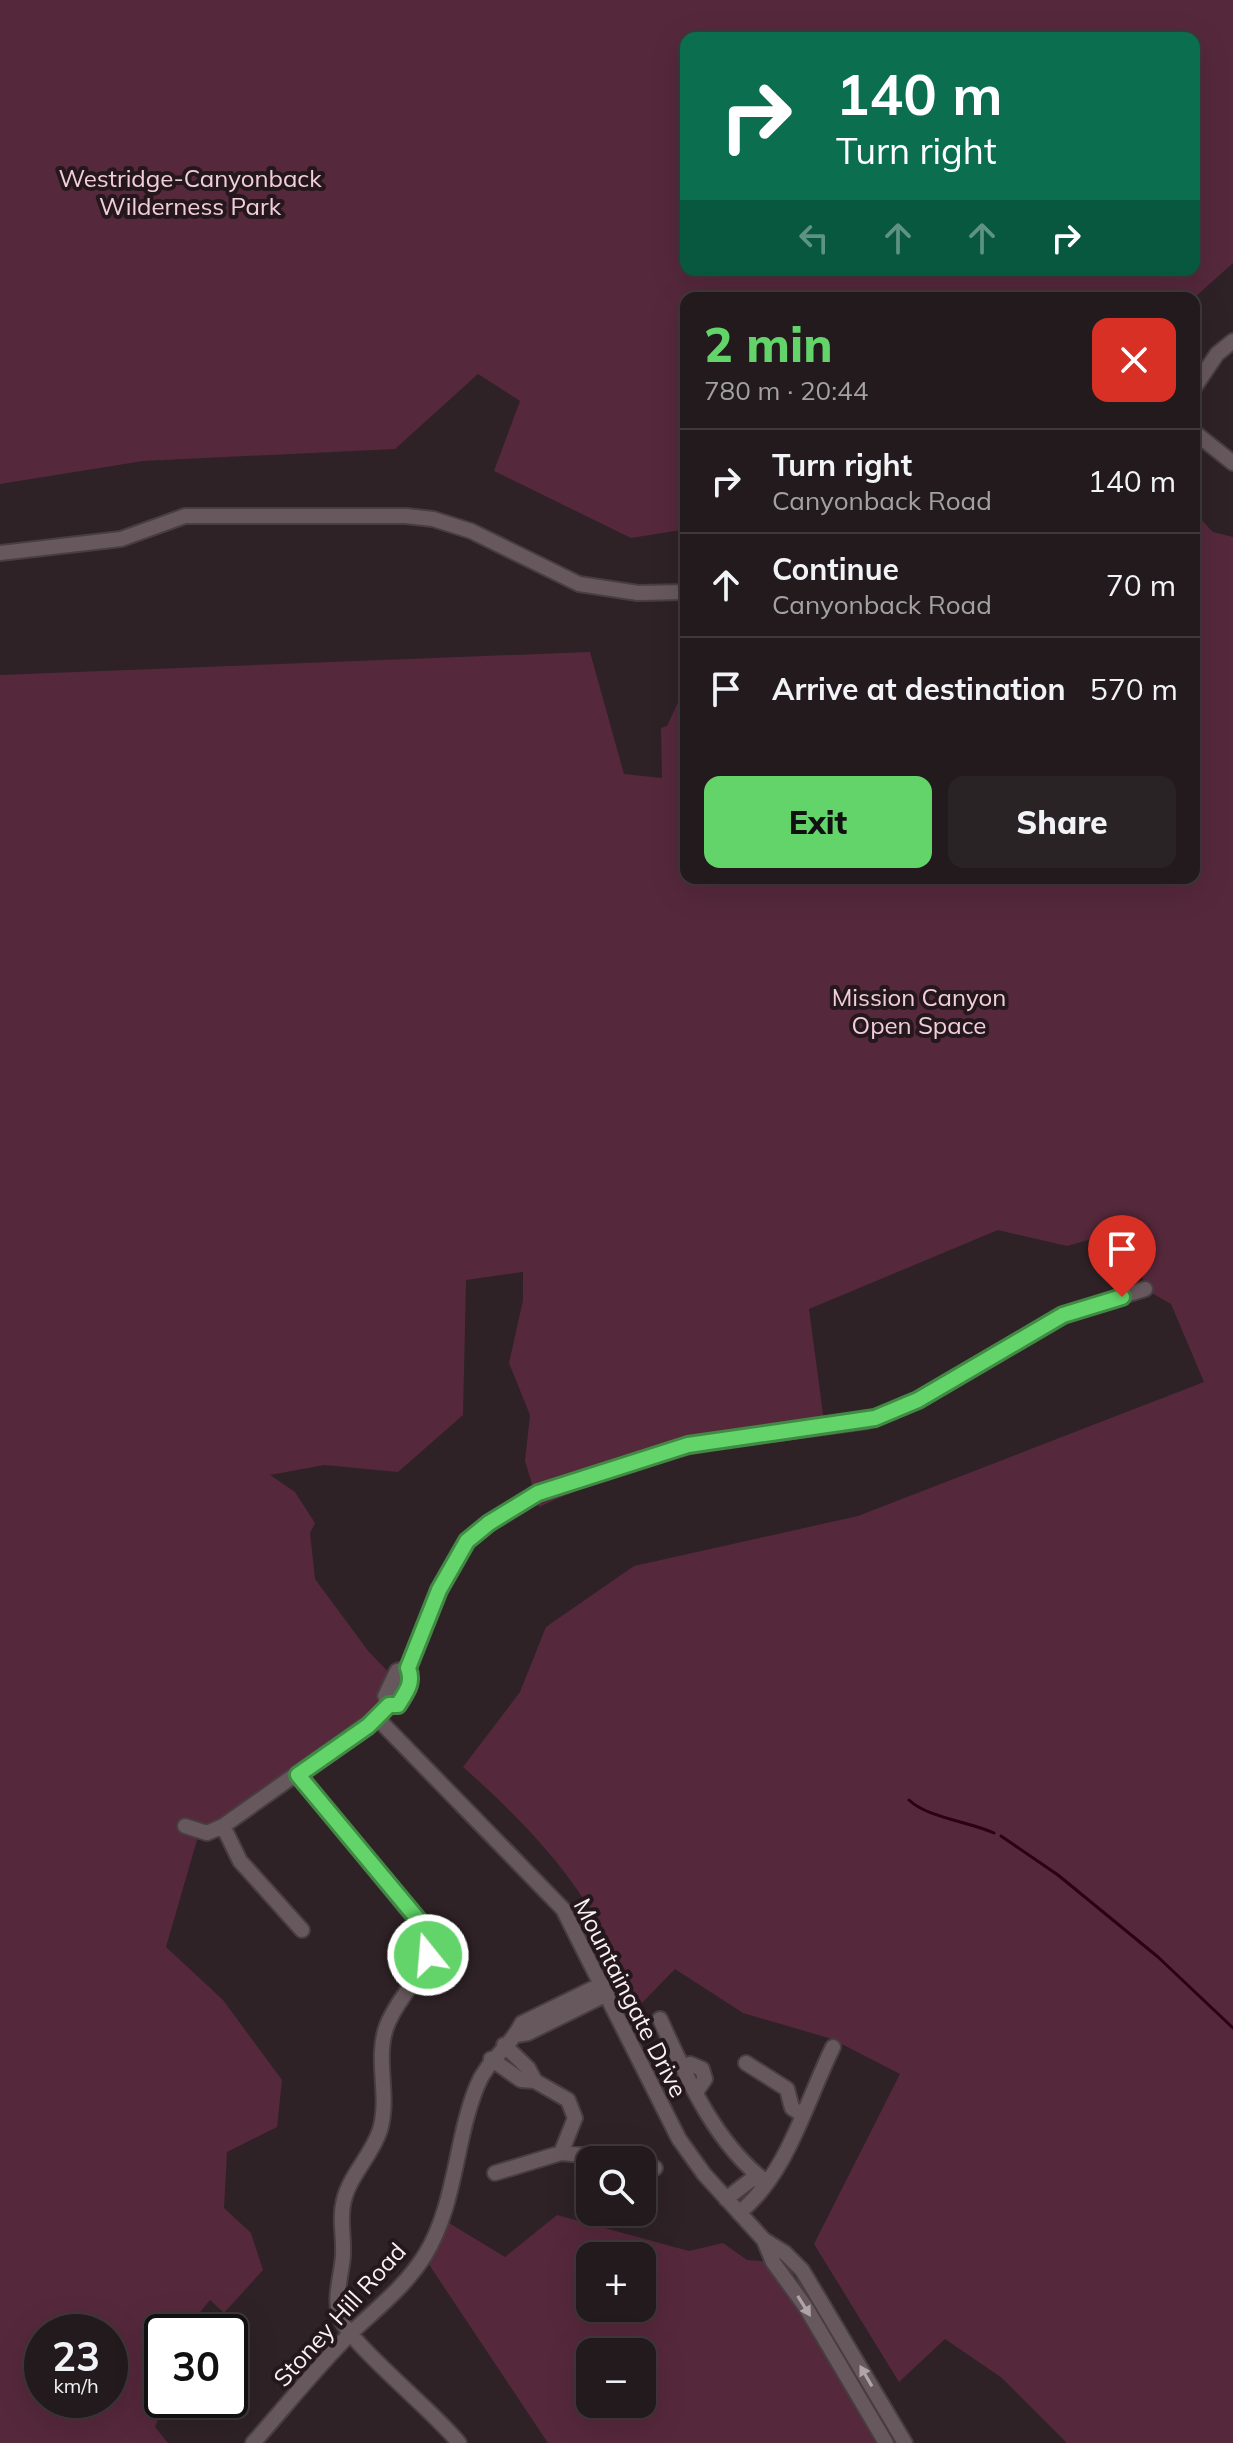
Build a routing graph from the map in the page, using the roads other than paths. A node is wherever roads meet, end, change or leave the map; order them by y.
1 (1233, 341) edge
2 (1200, 379) edge
3 (1200, 437) edge
4 (1233, 463) edge
5 (0, 553) edge
6 (680, 592) edge
7 (1145, 1289) dead end
8 (408, 1668) junction
9 (397, 1703) junction
10 (377, 1718) junction
11 (298, 1775) junction
12 (185, 1826) dead end
13 (223, 1826) junction
14 (302, 1930) dead end
15 (605, 1989) junction
16 (660, 2019) dead end
17 (510, 2040) junction
18 (833, 2047) dead end
19 (491, 2059) junction
20 (746, 2063) dead end
21 (535, 2081) junction
22 (787, 2089) junction
23 (810, 2094) junction
24 (801, 2114) junction
25 (561, 2153) junction
26 (576, 2154) edge
27 (495, 2173) dead end
28 (765, 2181) junction
29 (726, 2199) junction
30 (739, 2213) junction
31 (764, 2240) junction
32 (350, 2335) junction
33 (253, 2443) edge
34 (459, 2443) edge
35 (886, 2443) edge
36 (905, 2443) edge

1 - 2 street
3 - 4 street
5 - 6 street
7 - 8 street
8 - 9 street
8 - 9 street
9 - 10 street
10 - 11 street
10 - 15 street, Mountaingate Drive
11 - 13 street
11 - 32 street
12 - 13 street
13 - 14 street
15 - 17 street, Stoney Hill Road
15 - 29 street, Mountaingate Drive
16 - 28 street
17 - 19 street, Stoney Hill Road
17 - 21 street
18 - 23 street
19 - 21 street
19 - 32 street, Stoney Hill Road
20 - 22 street
21 - 25 street
22 - 23 street
22 - 24 street
23 - 24 street
24 - 28 street
25 - 26 street
25 - 27 street
28 - 29 street
28 - 30 street
29 - 30 street, Mountaingate Drive
30 - 31 street, Mountaingate Drive
31 -> 35 street, Mountaingate Drive
36 -> 31 street, Mountaingate Drive
32 - 33 street, Stoney Hill Road
32 - 34 street

